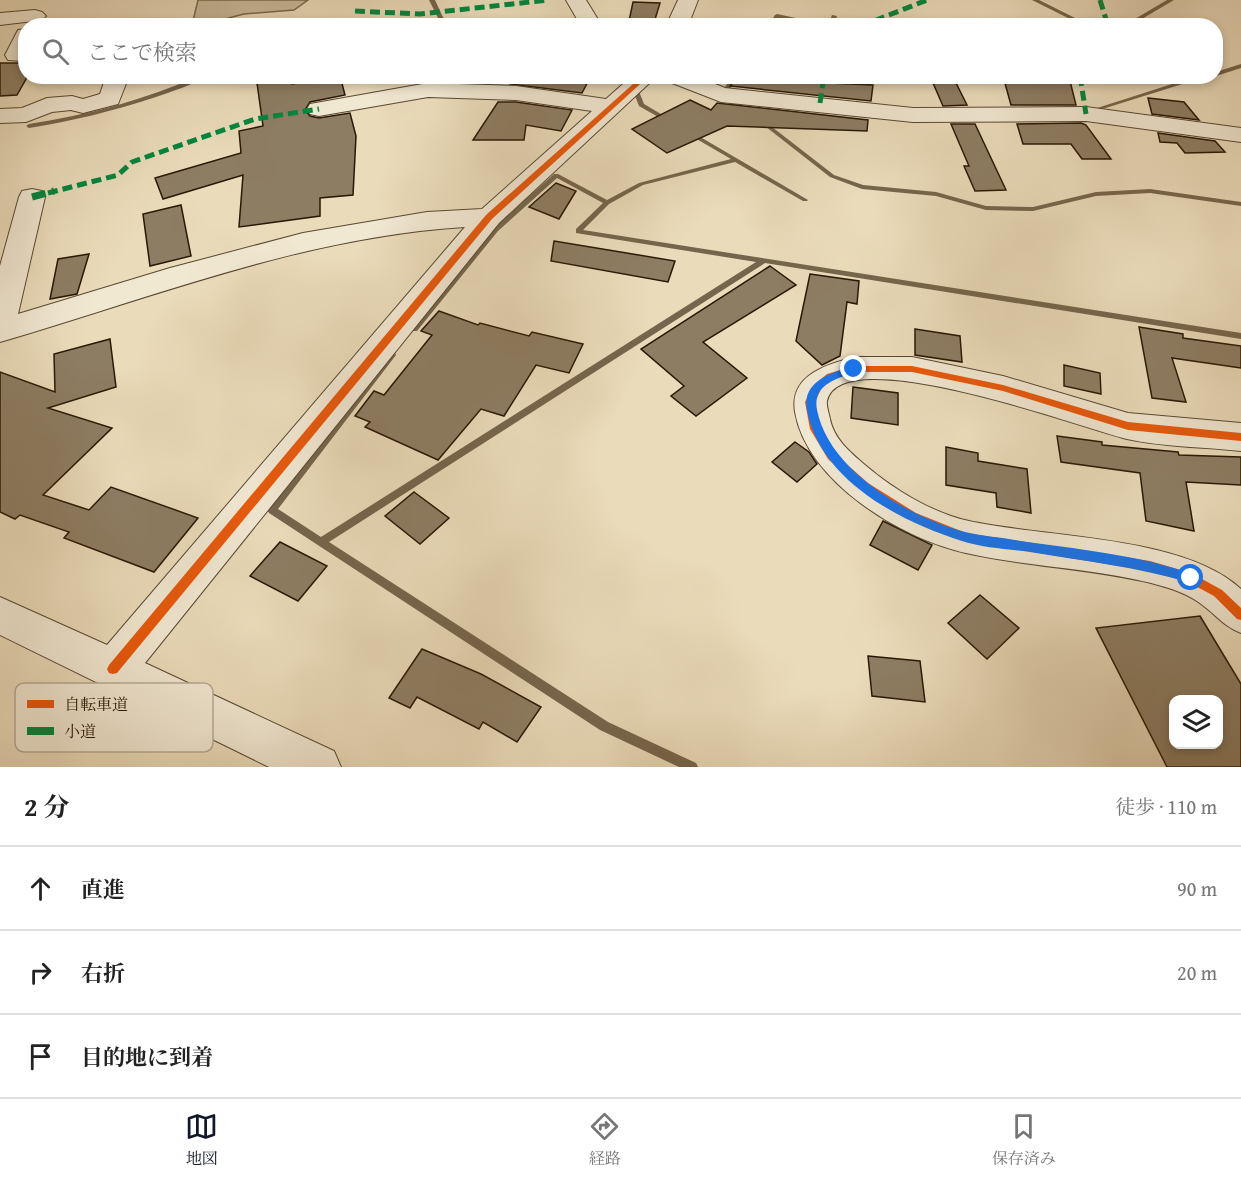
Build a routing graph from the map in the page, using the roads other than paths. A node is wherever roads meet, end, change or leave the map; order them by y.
1 (576, 0) edge
2 (688, 0) edge
3 (34, 18) edge
4 (587, 18) edge
5 (680, 18) edge
6 (0, 19) edge
7 (115, 84) edge
8 (637, 84) edge
9 (694, 84) edge
10 (613, 106) junction
11 (319, 109) dead end
12 (0, 116) edge
13 (1241, 135) edge
14 (32, 197) dead end
15 (489, 217) junction
16 (0, 323) edge
17 (0, 331) edge
18 (1241, 437) edge
19 (0, 615) edge
20 (1241, 615) edge
21 (113, 669) junction
22 (142, 683) edge
23 (213, 717) edge
24 (318, 767) edge

1 - 4 street
2 - 5 street
3 - 6 street
7 - 12 street
8 - 10 street
9 - 13 street
10 - 11 street
10 - 15 street
14 - 16 street
15 - 17 street
15 - 21 street
18 - 20 street
19 - 21 street
21 - 22 street
23 - 24 street

